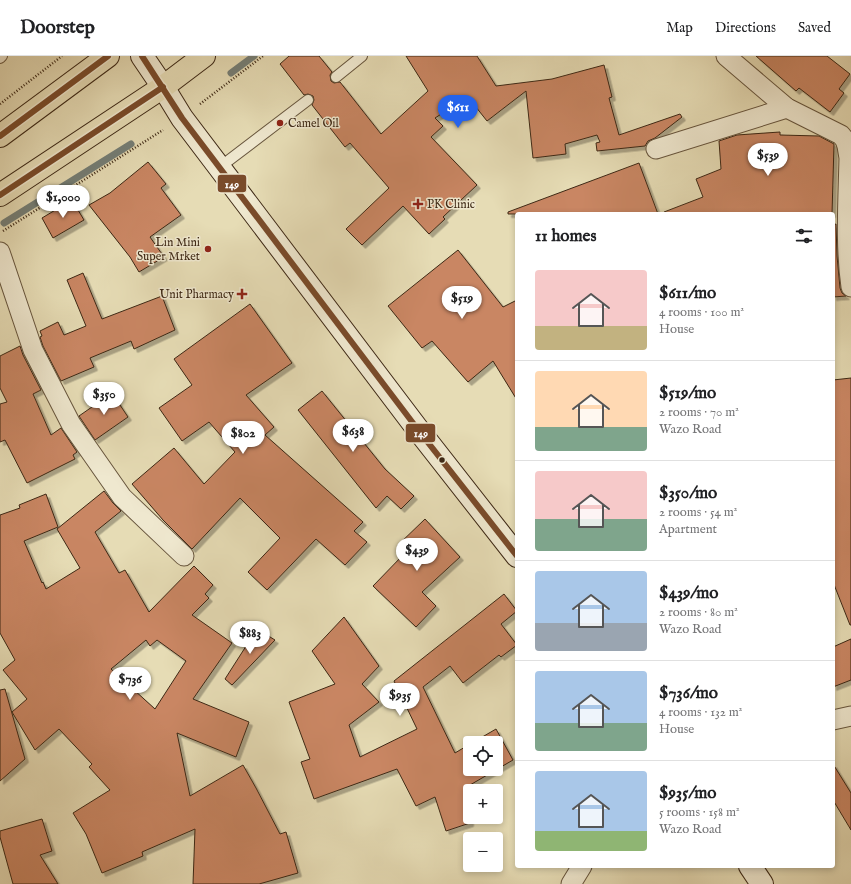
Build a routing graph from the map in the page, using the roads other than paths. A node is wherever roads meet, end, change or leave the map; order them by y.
1 (108, 56) edge
2 (142, 56) edge
3 (204, 56) edge
4 (362, 56) edge
5 (726, 56) edge
6 (336, 77) dead end
7 (163, 86) junction
8 (308, 100) dead end
9 (787, 108) junction
10 (0, 136) edge
11 (656, 149) dead end
12 (220, 167) junction
13 (0, 195) edge
14 (0, 252) edge
15 (851, 287) edge
16 (515, 553) edge
17 (184, 556) dead end
18 (851, 716) edge
19 (835, 720) edge
20 (581, 868) edge
21 (751, 868) edge
22 (571, 884) edge
23 (762, 884) edge

1 - 10 highway
2 - 7 main road
3 - 7 highway
4 - 6 lane
5 - 9 street
7 - 12 main road
7 - 13 highway
8 - 12 lane
9 - 11 street
9 - 15 street
12 - 16 main road
14 - 17 street
18 - 19 street
20 - 22 street
21 - 23 main road

